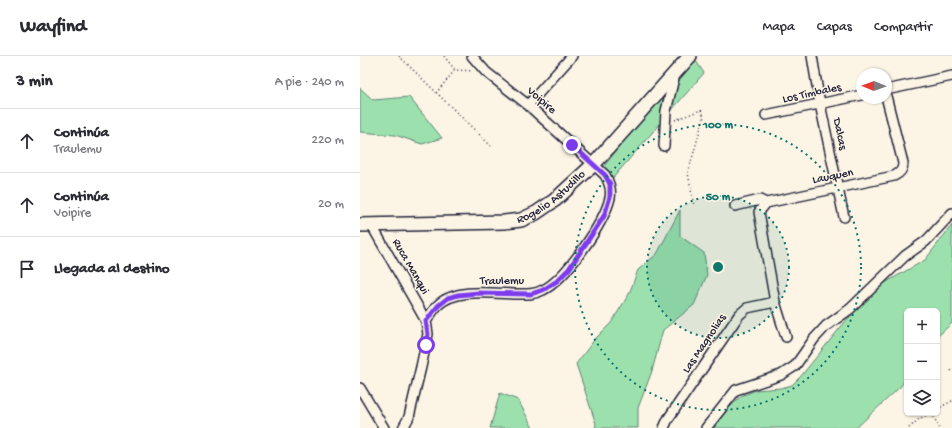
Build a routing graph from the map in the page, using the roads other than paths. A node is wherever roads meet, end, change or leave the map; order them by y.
1 (472, 56) edge
2 (572, 56) edge
3 (690, 56) edge
4 (812, 56) edge
5 (675, 74) junction
6 (952, 76) edge
7 (892, 89) edge
8 (856, 96) edge
9 (820, 104) junction
10 (888, 104) edge
11 (528, 105) junction
12 (766, 115) dead end
13 (664, 146) dead end
14 (594, 164) junction
15 (838, 189) junction
16 (766, 203) junction
17 (735, 206) dead end
18 (952, 213) edge
19 (844, 217) dead end
20 (366, 225) edge
21 (775, 302) junction
22 (426, 321) junction
23 (786, 337) dead end
24 (360, 388) edge
25 (666, 424) edge
26 (384, 428) edge
27 (403, 428) edge
28 (706, 428) edge

1 - 11 street, Voipire
2 - 11 street
3 - 5 street, Rogelio Astudillo
4 - 9 street, Dalcas
5 - 13 street
5 - 14 street, Rogelio Astudillo
6 - 7 street
8 - 9 street, Los Timbales
9 - 12 street, Los Timbales
9 - 15 street, Dalcas
10 - 15 street, Lauquen
11 - 14 street, Voipire
14 - 20 street, Rogelio Astudillo
14 - 22 street, Traulemu
15 - 16 street, Lauquen
15 - 19 street, Dalcas
16 - 17 street, Lauquen
16 - 21 street
18 - 28 street
20 - 22 street, Ruca Manqui
21 - 23 street
21 - 25 street, Las Magnolias
22 - 27 street
24 - 26 street

